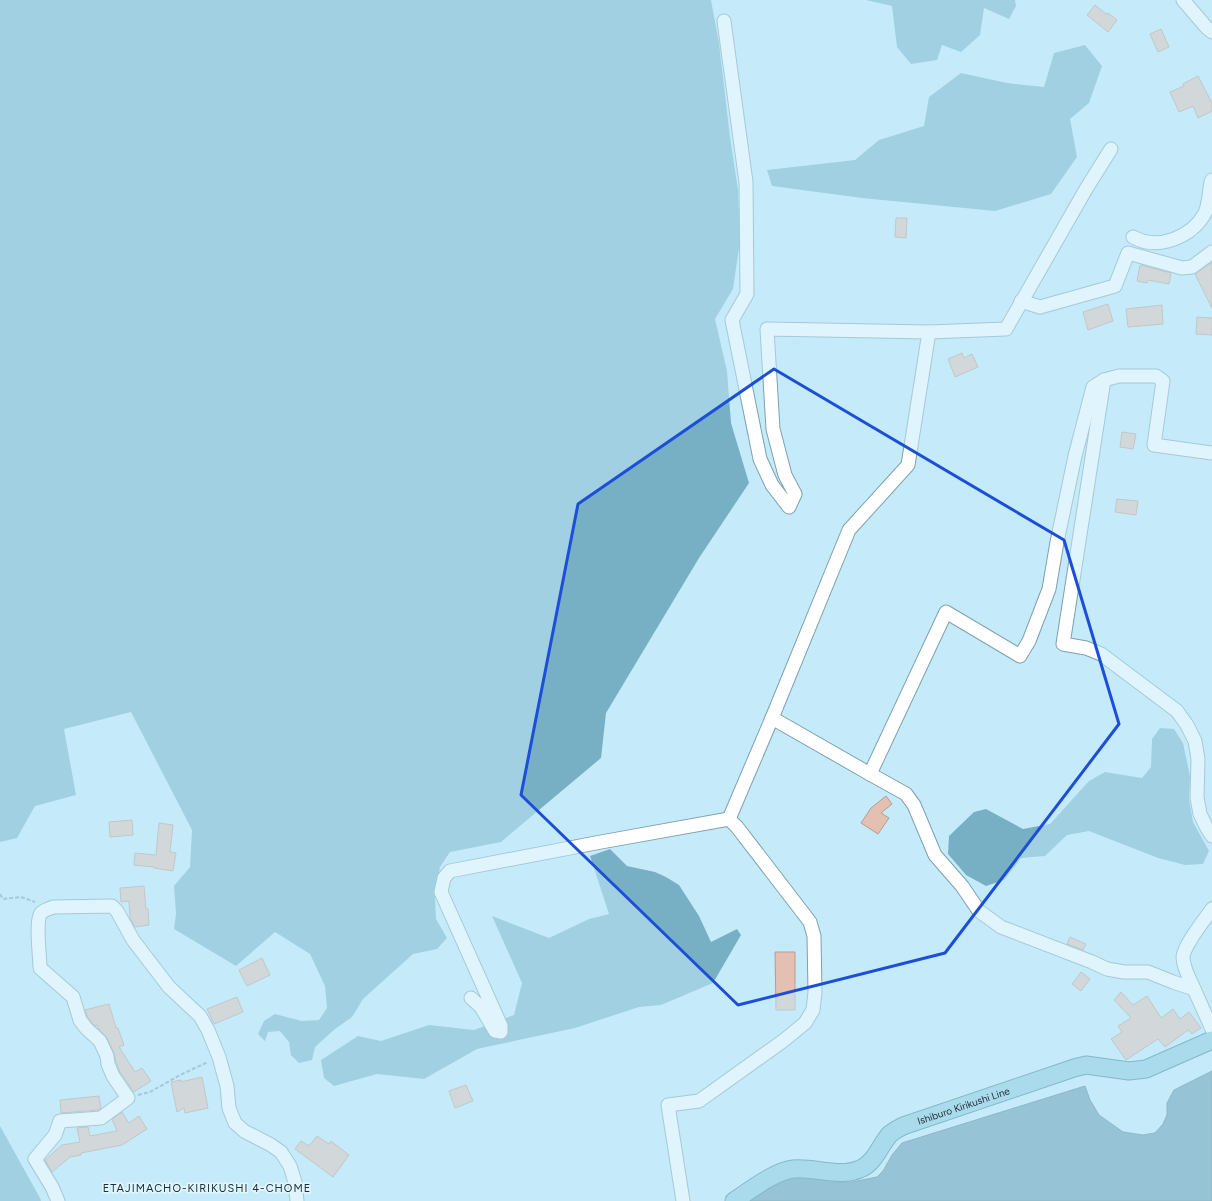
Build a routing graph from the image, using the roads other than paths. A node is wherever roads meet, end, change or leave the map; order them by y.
1 (1183, 0) edge
2 (724, 21) dead end
3 (1212, 32) edge
4 (1111, 149) dead end
5 (1212, 180) edge
6 (1133, 237) dead end
7 (1212, 252) edge
8 (1021, 301) junction
9 (929, 332) junction
10 (1104, 380) junction
11 (1212, 453) edge
12 (772, 718) junction
13 (870, 774) junction
14 (729, 819) junction
15 (1212, 836) edge
16 (1212, 909) edge
17 (1194, 989) junction
18 (471, 998) dead end
19 (1212, 1029) edge
20 (1212, 1040) edge
21 (58, 1201) edge
22 (297, 1201) edge
23 (683, 1201) edge
24 (734, 1201) edge

1 - 3 street
2 - 9 street
4 - 8 street
5 - 6 street
7 - 8 street
8 - 9 street
9 - 12 street
10 - 11 street
10 - 13 street
10 - 15 street
12 - 13 street
12 - 14 street
13 - 17 street
14 - 18 street
14 - 23 street
16 - 17 street
17 - 19 street
20 - 24 main road, Ishiburo Kirikushi Line
21 - 22 street

